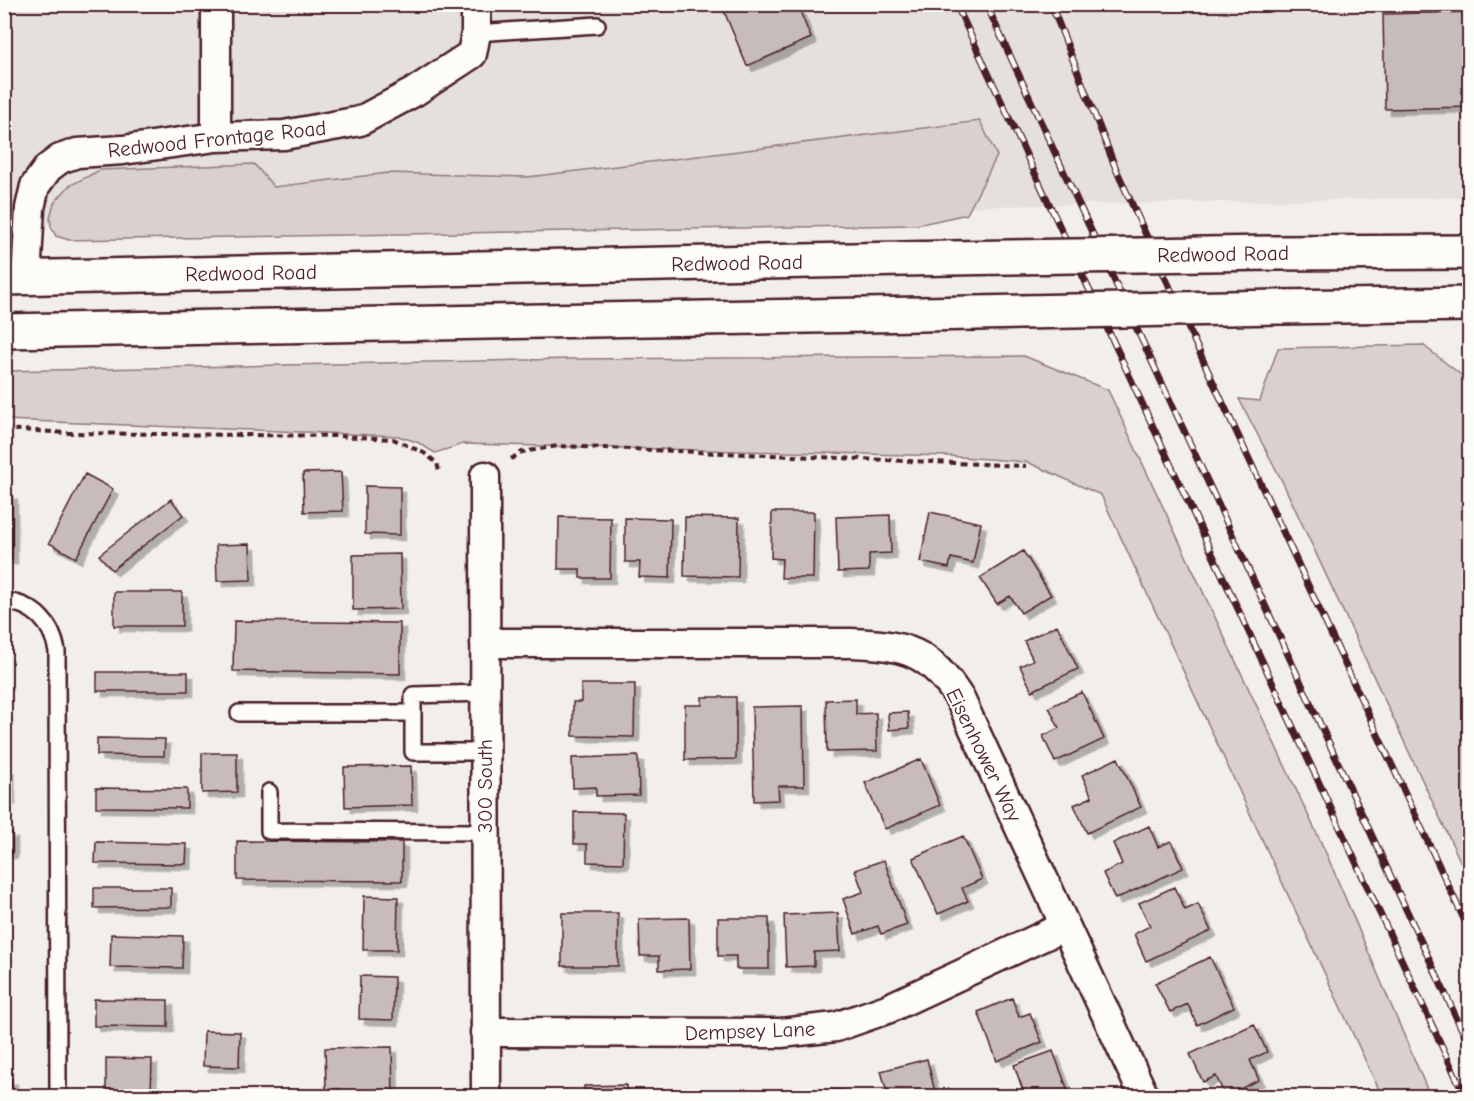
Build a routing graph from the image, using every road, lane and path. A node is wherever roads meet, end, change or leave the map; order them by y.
1 (216, 4) edge
2 (476, 4) edge
3 (597, 25) dead end
4 (476, 33) junction
5 (216, 137) junction
6 (1470, 252) edge
7 (15, 278) edge
8 (1470, 304) edge
9 (4, 331) edge
10 (4, 429) edge
11 (511, 459) dead end
12 (1026, 466) dead end
13 (439, 471) dead end
14 (485, 476) dead end
15 (4, 601) edge
16 (485, 644) junction
17 (485, 693) junction
18 (239, 713) dead end
19 (413, 713) junction
20 (485, 752) junction
21 (269, 792) dead end
22 (485, 832) junction
23 (1065, 926) junction
24 (485, 1032) junction
25 (58, 1096) edge
26 (486, 1096) edge
27 (1144, 1096) edge

1 - 5 street
2 - 4 street, Redwood Frontage Road
3 - 4 lane
4 - 5 street, Redwood Frontage Road
5 - 7 street, Redwood Frontage Road
6 - 7 main road, Redwood Road, bridge
8 - 9 main road, bridge
10 - 13 path
11 - 12 path
14 - 16 street, 300 South
15 - 25 lane
16 - 17 street, 300 South
16 - 23 street, Eisenhower Way
17 - 19 lane
17 - 20 street, 300 South
18 - 19 lane
19 - 20 lane
20 - 22 street, 300 South
21 - 22 lane
22 - 24 street, 300 South
23 - 24 street, Dempsey Lane
23 - 27 street, Eisenhower Way
24 - 26 street, 300 South

